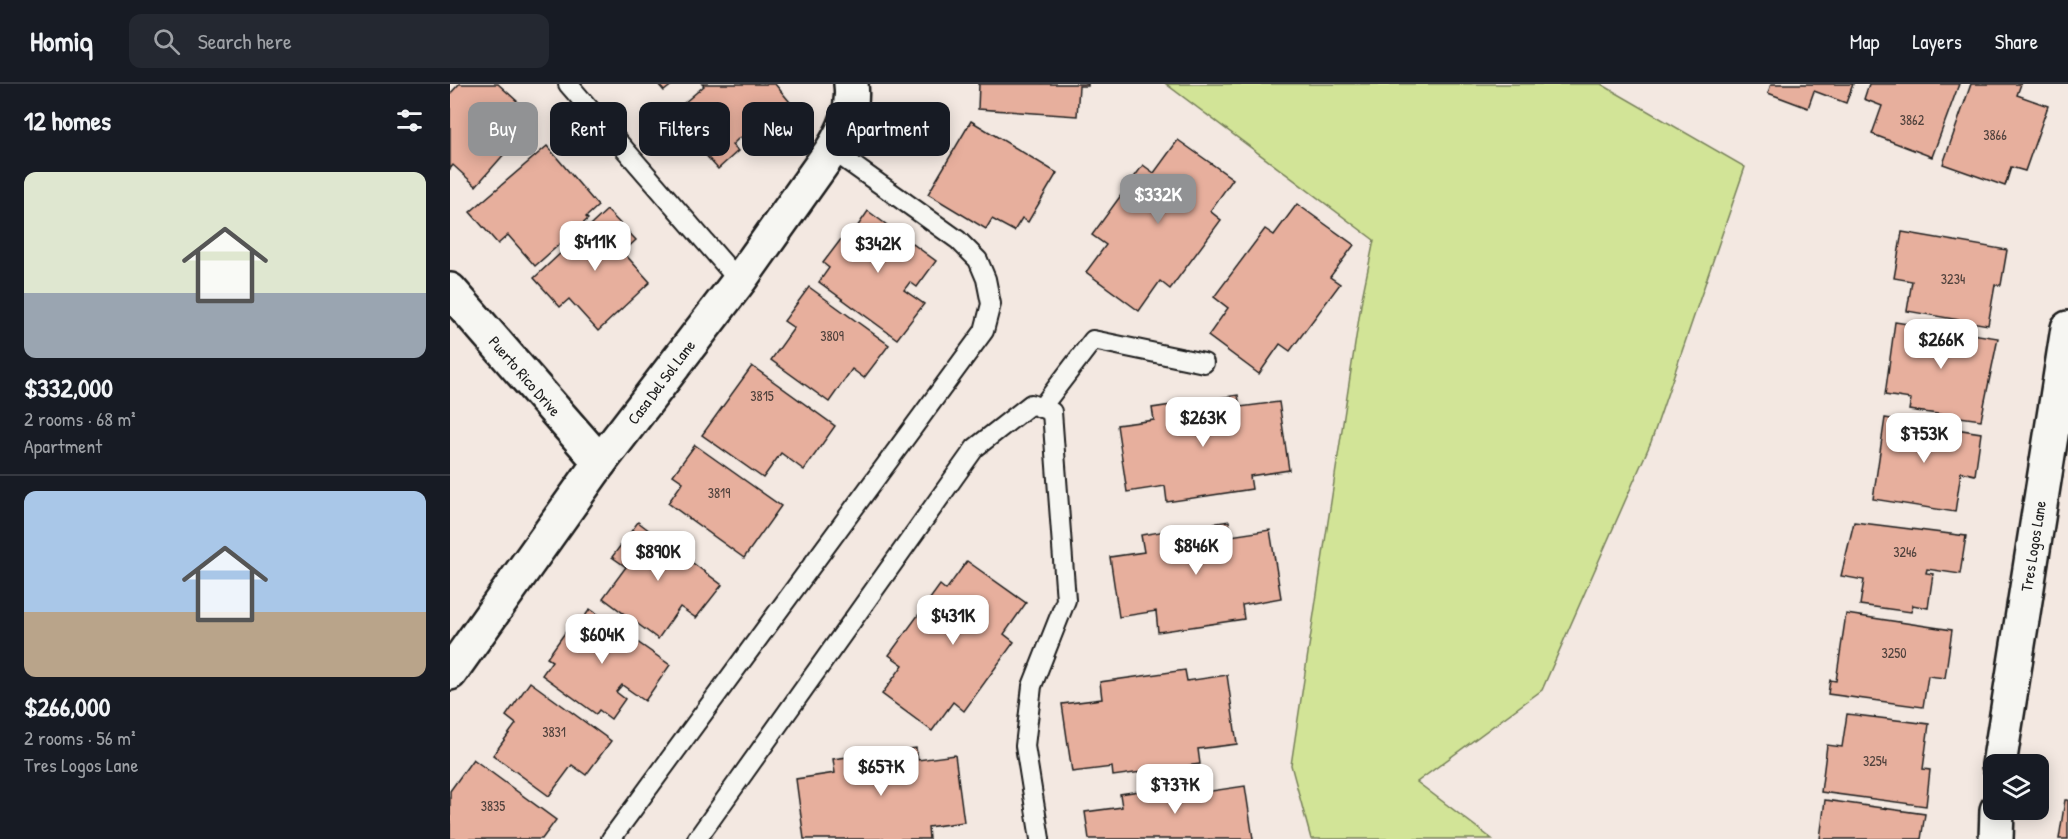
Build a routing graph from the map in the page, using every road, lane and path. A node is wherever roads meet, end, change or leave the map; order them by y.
1 (568, 84) edge
2 (851, 84) edge
3 (852, 102) edge
4 (828, 156) edge
5 (840, 156) edge
6 (739, 280) junction
7 (450, 290) edge
8 (2068, 328) edge
9 (1204, 363) dead end
10 (1041, 408) junction
11 (600, 462) junction
12 (450, 673) edge
13 (2001, 754) edge
14 (1997, 820) edge
15 (611, 839) edge
16 (697, 839) edge
17 (1040, 839) edge
18 (1996, 839) edge

1 - 6 lane
2 - 3 street, Casa Del Sol Lane
4 - 6 street, Casa Del Sol Lane
5 - 15 lane
6 - 11 street, Casa Del Sol Lane
7 - 11 street, Puerto Rico Drive
8 - 13 street, Tres Logos Lane
9 - 10 lane
10 - 16 lane
10 - 17 lane
11 - 12 street, Casa Del Sol Lane
14 - 18 street

